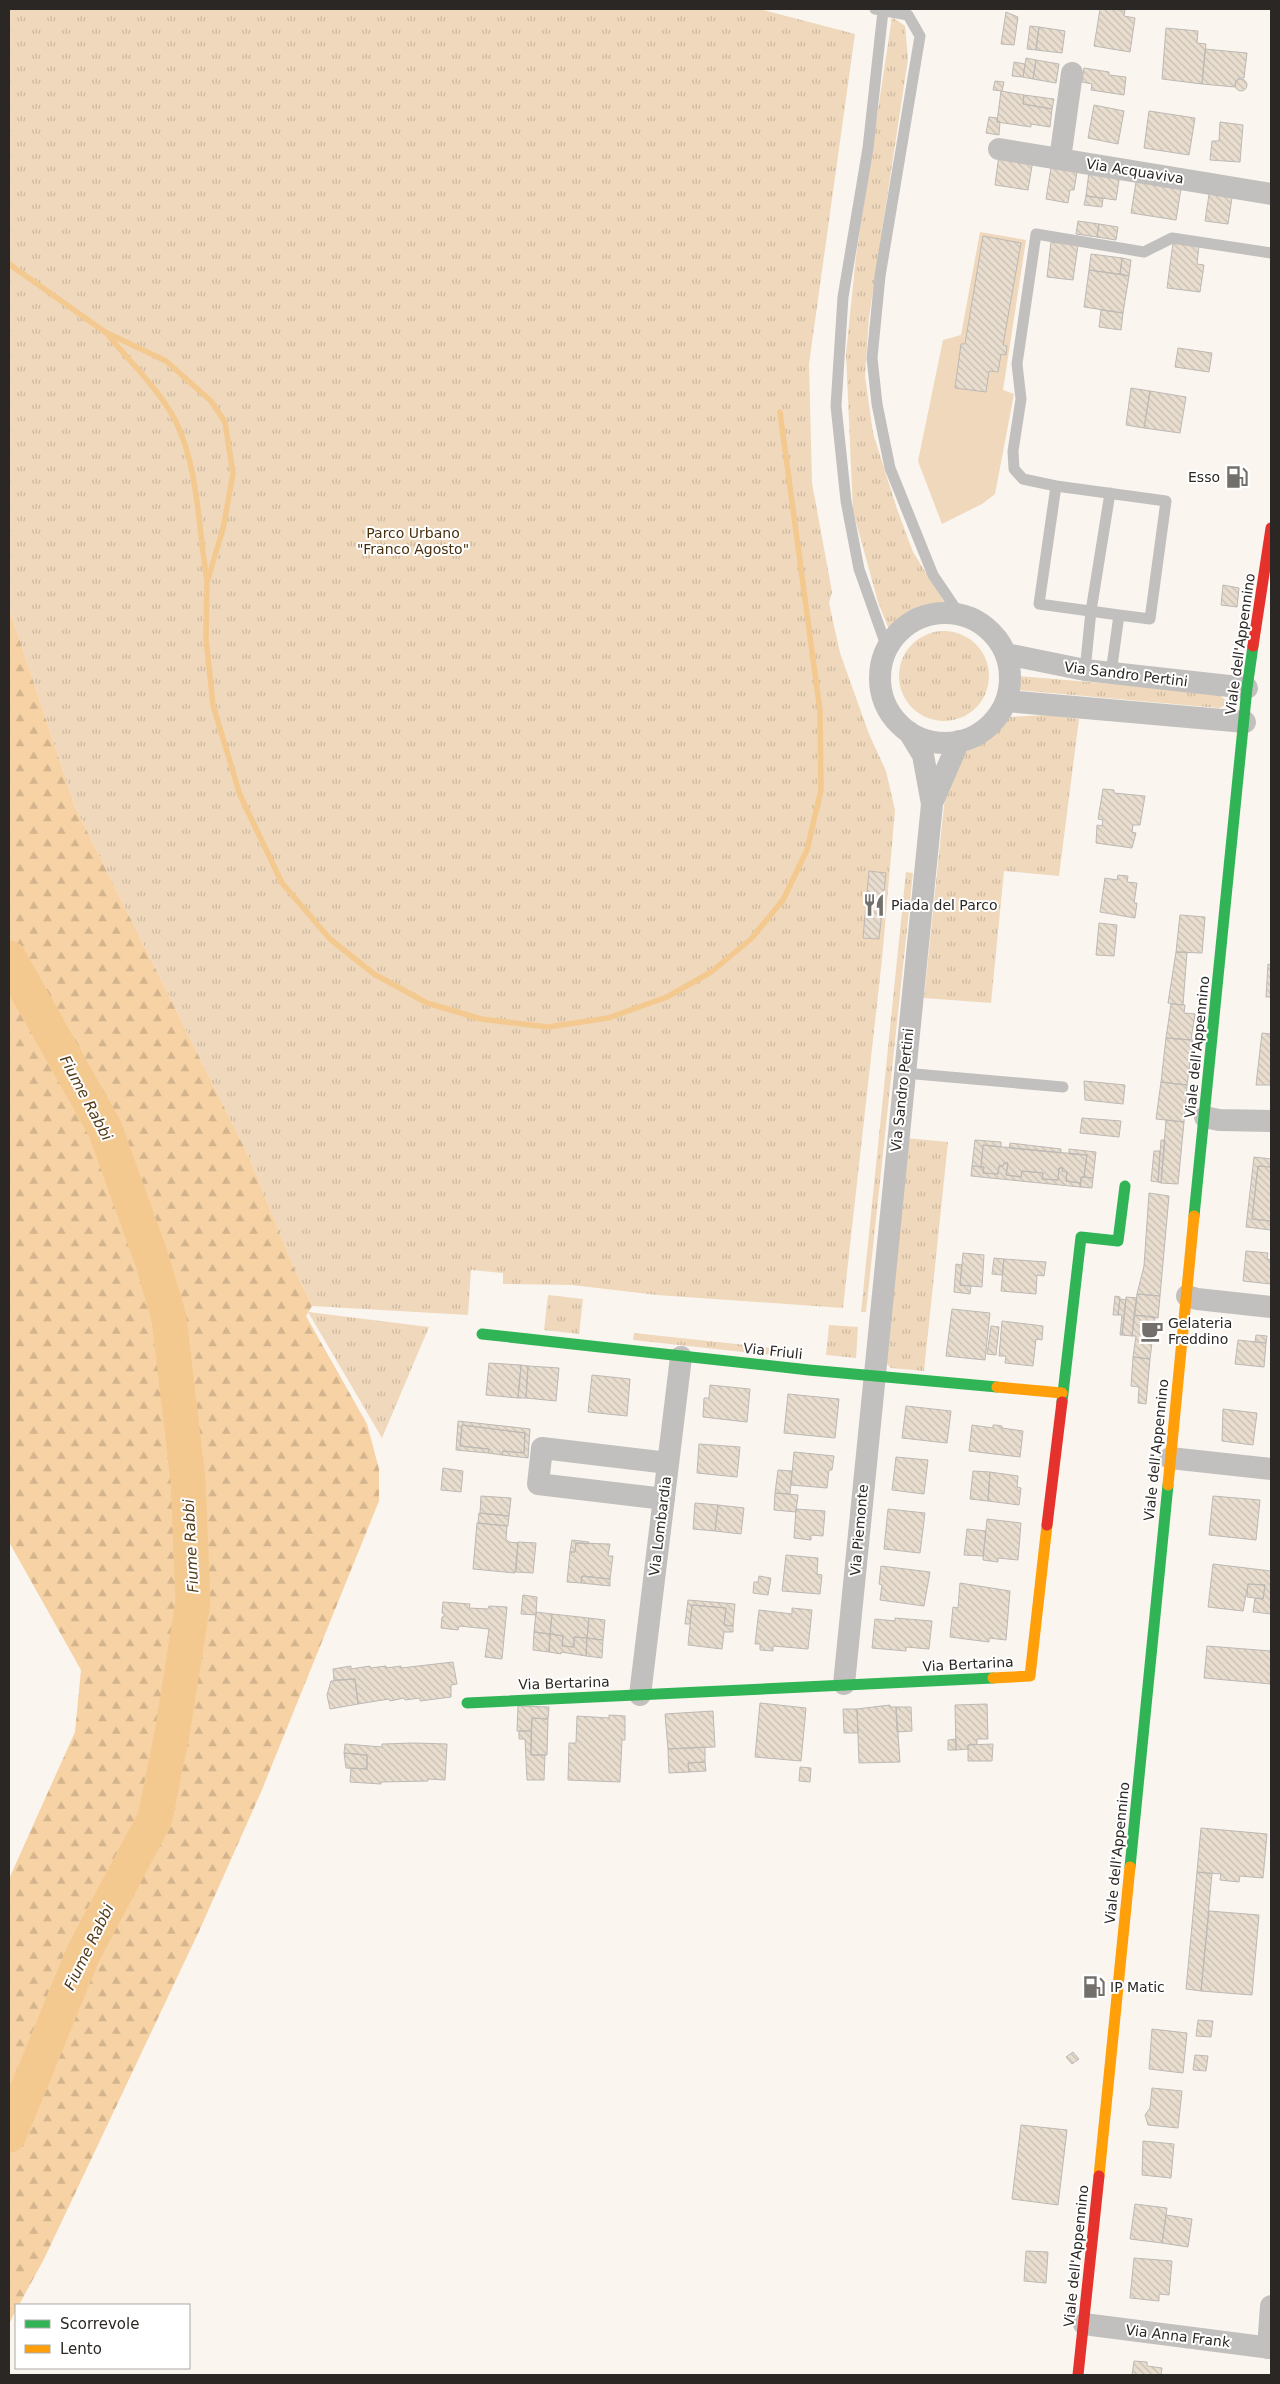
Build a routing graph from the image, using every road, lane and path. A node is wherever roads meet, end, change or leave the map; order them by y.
1 (879, 10) edge
2 (1072, 73) dead end
3 (999, 149) dead end
4 (1060, 159) junction
5 (1271, 194) edge
6 (1271, 253) edge
7 (1056, 486) junction
8 (1110, 493) junction
9 (1271, 528) edge
10 (1268, 578) edge
11 (1092, 611) junction
12 (960, 614) junction
13 (1119, 615) junction
14 (887, 648) junction
15 (1006, 654) junction
16 (1085, 670) junction
17 (1111, 673) junction
18 (1247, 688) junction
19 (1006, 701) junction
20 (1245, 722) junction
21 (909, 732) junction
22 (959, 741) junction
23 (932, 804) junction
24 (904, 1073) junction
25 (1063, 1087) dead end
26 (1205, 1117) junction
27 (1271, 1121) edge
28 (1125, 1186) dead end
29 (1187, 1296) junction
30 (1271, 1307) edge
31 (482, 1334) dead end
32 (681, 1357) junction
33 (874, 1376) junction
34 (1062, 1393) junction
35 (1170, 1458) junction
36 (668, 1463) junction
37 (1271, 1469) edge
38 (664, 1499) junction
39 (844, 1684) junction
40 (640, 1695) junction
41 (467, 1703) dead end
42 (1271, 2306) edge
43 (1084, 2324) junction
44 (1270, 2348) edge
45 (1078, 2375) edge

1 - 12 lane
1 - 14 lane
2 - 4 street
3 - 4 street, Via Acquaviva
4 - 5 street, Via Acquaviva
6 - 7 lane
7 - 8 lane
7 - 11 lane
8 - 11 lane
8 - 13 lane
9 - 10 main road, Viale dell'Appennino
10 - 18 main road, Viale dell'Appennino
11 - 13 lane
11 - 16 lane
12 - 14 street
12 - 15 street
13 - 17 lane
14 - 21 street
15 - 16 street, Via Sandro Pertini
15 - 19 street
16 - 17 street, Via Sandro Pertini
17 - 18 street, Via Sandro Pertini
18 - 20 main road, Viale dell'Appennino
19 - 20 street
19 - 22 street
20 - 26 main road, Viale dell'Appennino
21 - 22 street
21 - 23 street, Via Sandro Pertini
22 - 23 street, Via Sandro Pertini
23 - 24 street, Via Sandro Pertini
24 - 25 lane
24 - 33 street, Via Sandro Pertini
26 - 27 street
26 - 29 main road, Viale dell'Appennino
28 - 34 main road, Via Bertarina
29 - 30 street
29 - 35 main road, Viale dell'Appennino
31 - 32 main road, Via Friuli
32 - 33 main road, Via Friuli
32 - 36 street, Via Lombardia
33 - 34 main road, Via Friuli
33 - 39 street, Via Piemonte
34 - 39 main road, Via Bertarina
35 - 37 street
35 - 43 main road, Viale dell'Appennino
36 - 38 street, Via Lombardia
36 - 38 street
38 - 40 street, Via Lombardia
39 - 40 main road, Via Bertarina
40 - 41 main road, Via Bertarina
42 - 44 street
43 - 44 street, Via Anna Frank
43 - 45 main road, Viale dell'Appennino

